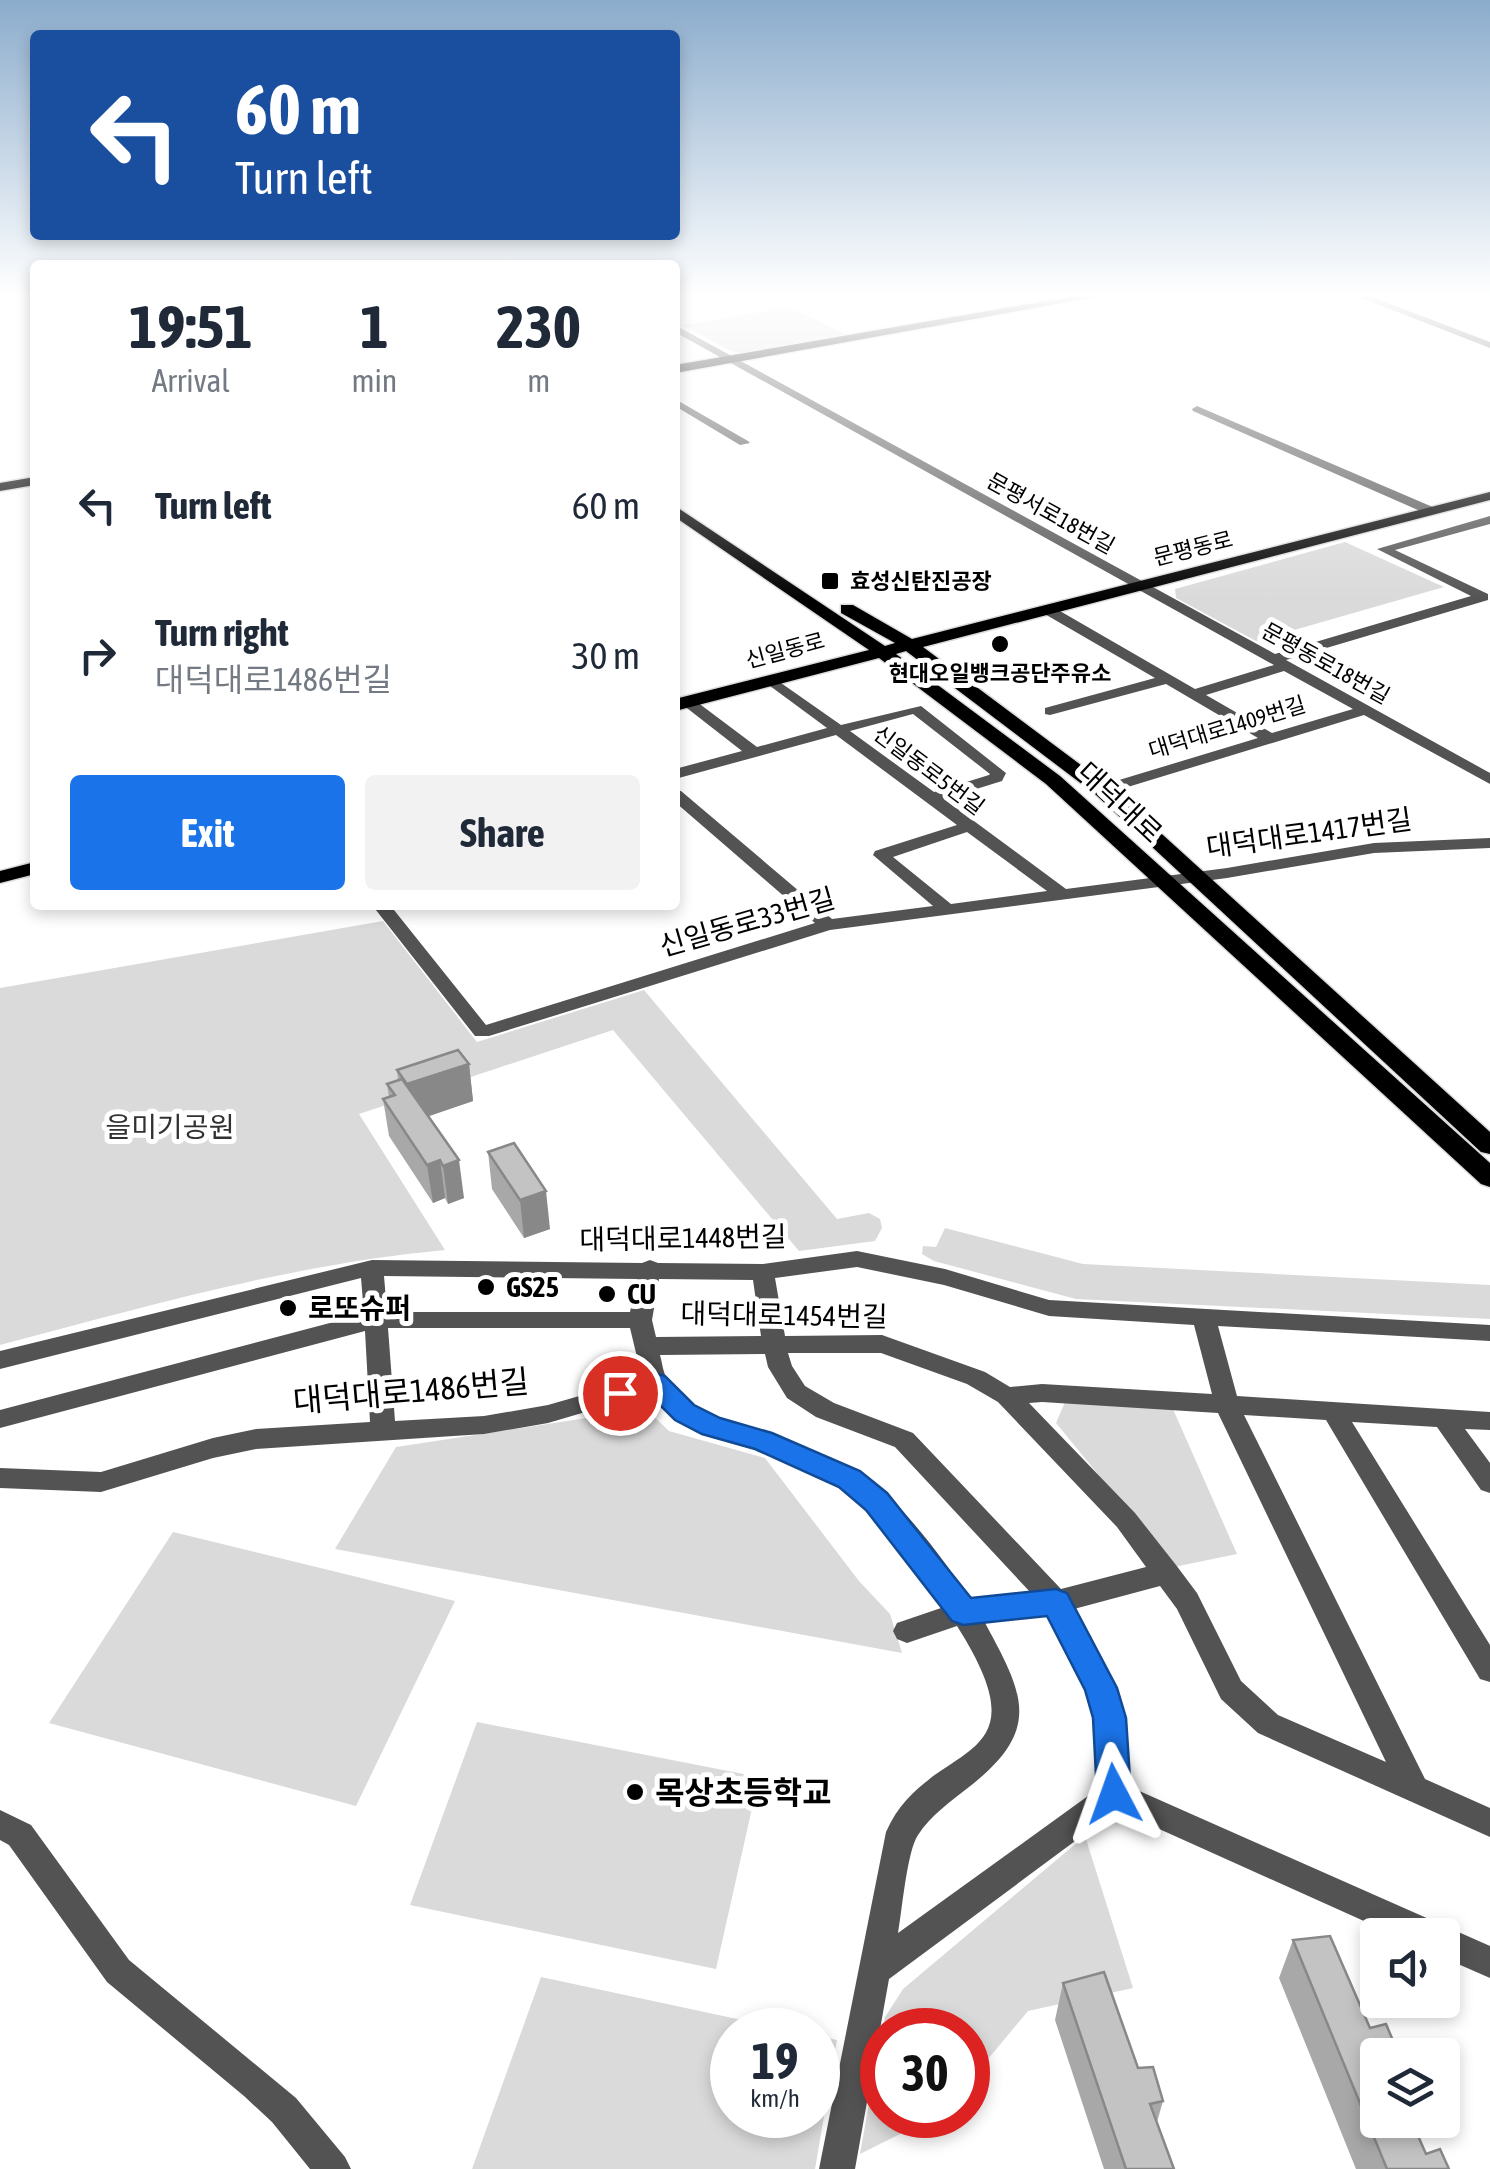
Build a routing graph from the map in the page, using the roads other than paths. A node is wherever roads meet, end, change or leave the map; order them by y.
1 (801, 398) edge
2 (680, 405) edge
3 (1197, 409) dead end
4 (744, 443) dead end
5 (30, 482) edge
6 (0, 487) edge
7 (1490, 496) edge
8 (680, 499) edge
9 (1431, 510) junction
10 (680, 513) edge
11 (1490, 520) edge
12 (1141, 585) junction
13 (1048, 610) junction
14 (908, 644) junction
15 (880, 650) junction
16 (1278, 663) junction
17 (1168, 679) junction
18 (770, 680) junction
19 (1195, 694) junction
20 (682, 703) edge
21 (1365, 710) junction
22 (1050, 712) dead end
23 (839, 730) junction
24 (1267, 737) junction
25 (754, 752) junction
26 (680, 773) edge
27 (1490, 779) edge
28 (1102, 790) junction
29 (680, 798) edge
30 (932, 798) junction
31 (967, 826) junction
32 (1490, 843) edge
33 (30, 869) edge
34 (1195, 876) junction
35 (0, 877) edge
36 (1160, 881) junction
37 (1062, 894) junction
38 (946, 908) junction
39 (385, 910) edge
40 (828, 925) junction
41 (1490, 1146) edge
42 (1490, 1178) edge
43 (372, 1268) junction
44 (650, 1268) junction
45 (763, 1272) junction
46 (1204, 1318) junction
47 (374, 1320) junction
48 (640, 1320) junction
49 (1490, 1333) edge
50 (774, 1343) junction
51 (648, 1346) junction
52 (0, 1360) edge
53 (655, 1383) junction
54 (1007, 1396) junction
55 (1227, 1406) junction
56 (1335, 1414) junction
57 (1444, 1418) junction
58 (0, 1419) edge
59 (1490, 1421) edge
60 (383, 1430) junction
61 (0, 1478) edge
62 (1490, 1483) edge
63 (1167, 1573) junction
64 (1056, 1602) junction
65 (963, 1612) junction
66 (907, 1631) dead end
67 (1490, 1670) edge
68 (1415, 1790) junction
69 (1114, 1794) junction
70 (1490, 1823) edge
71 (0, 1824) edge
72 (1394, 1918) edge
73 (1460, 1948) edge
74 (1490, 1962) edge
75 (877, 1968) junction
76 (332, 2169) edge
77 (837, 2169) edge

1 - 12 street, 문평서로18번길
2 - 4 street
3 - 9 street
5 - 6 main road
7 - 9 main road, 문평동로
8 - 14 main road, 대덕대로
9 - 12 main road, 문평동로
10 - 15 main road, 대덕대로
11 - 16 street
12 - 13 main road, 문평동로
12 - 16 street, 문평동로18번길
13 - 14 main road, 문평동로
13 - 17 street
14 - 15 main road, 신일동로
14 - 28 main road, 대덕대로
15 - 18 main road, 신일동로
15 - 36 main road, 대덕대로
16 - 19 street
16 - 21 street, 문평동로18번길
17 - 19 street
17 - 22 street
18 - 20 main road, 신일동로
18 - 23 street, 신일동로5번길
19 - 24 street
20 - 25 street
21 - 24 street, 대덕대로1409번길
21 - 27 street, 문평동로18번길
23 - 25 street
23 - 30 street, 신일동로5번길
23 - 30 street
24 - 28 street, 대덕대로1409번길
25 - 26 street
28 - 34 main road, 대덕대로
29 - 40 street
30 - 31 street, 신일동로5번길
31 - 37 street, 신일동로5번길
31 - 38 street
32 - 34 street, 대덕대로1417번길
33 - 35 main road
34 - 36 street, 신일동로33번길
34 - 41 main road, 대덕대로
36 - 37 street, 신일동로33번길
36 - 42 main road, 대덕대로
37 - 38 street, 신일동로33번길
38 - 40 street, 신일동로33번길
39 - 40 street, 신일동로33번길
43 - 44 street, 대덕대로1448번길
43 - 47 street
43 - 52 street, 대덕대로1448번길
44 - 45 street, 대덕대로1448번길
44 - 48 street
45 - 46 street, 대덕대로1448번길
45 - 50 street
46 - 49 street, 대덕대로1448번길
46 - 55 street
47 - 48 street, 대덕대로1454번길
47 - 58 street, 대덕대로1454번길
47 - 60 street
48 - 51 street, 대덕대로1454번길
50 - 51 street, 대덕대로1454번길
50 - 54 street, 대덕대로1454번길
50 - 64 street
51 - 53 street
53 - 60 street, 대덕대로1486번길
53 - 65 street
54 - 55 street, 대덕대로1454번길
54 - 63 street
55 - 56 street, 대덕대로1454번길
55 - 68 street
56 - 57 street, 대덕대로1454번길
56 - 67 street
57 - 59 street, 대덕대로1454번길
57 - 62 street
60 - 61 street, 대덕대로1486번길
63 - 64 street
63 - 68 street
64 - 65 street
64 - 69 street
65 - 66 street
65 - 75 street
68 - 70 street
69 - 72 street
69 - 75 street
71 - 76 street
73 - 74 street
75 - 77 street

